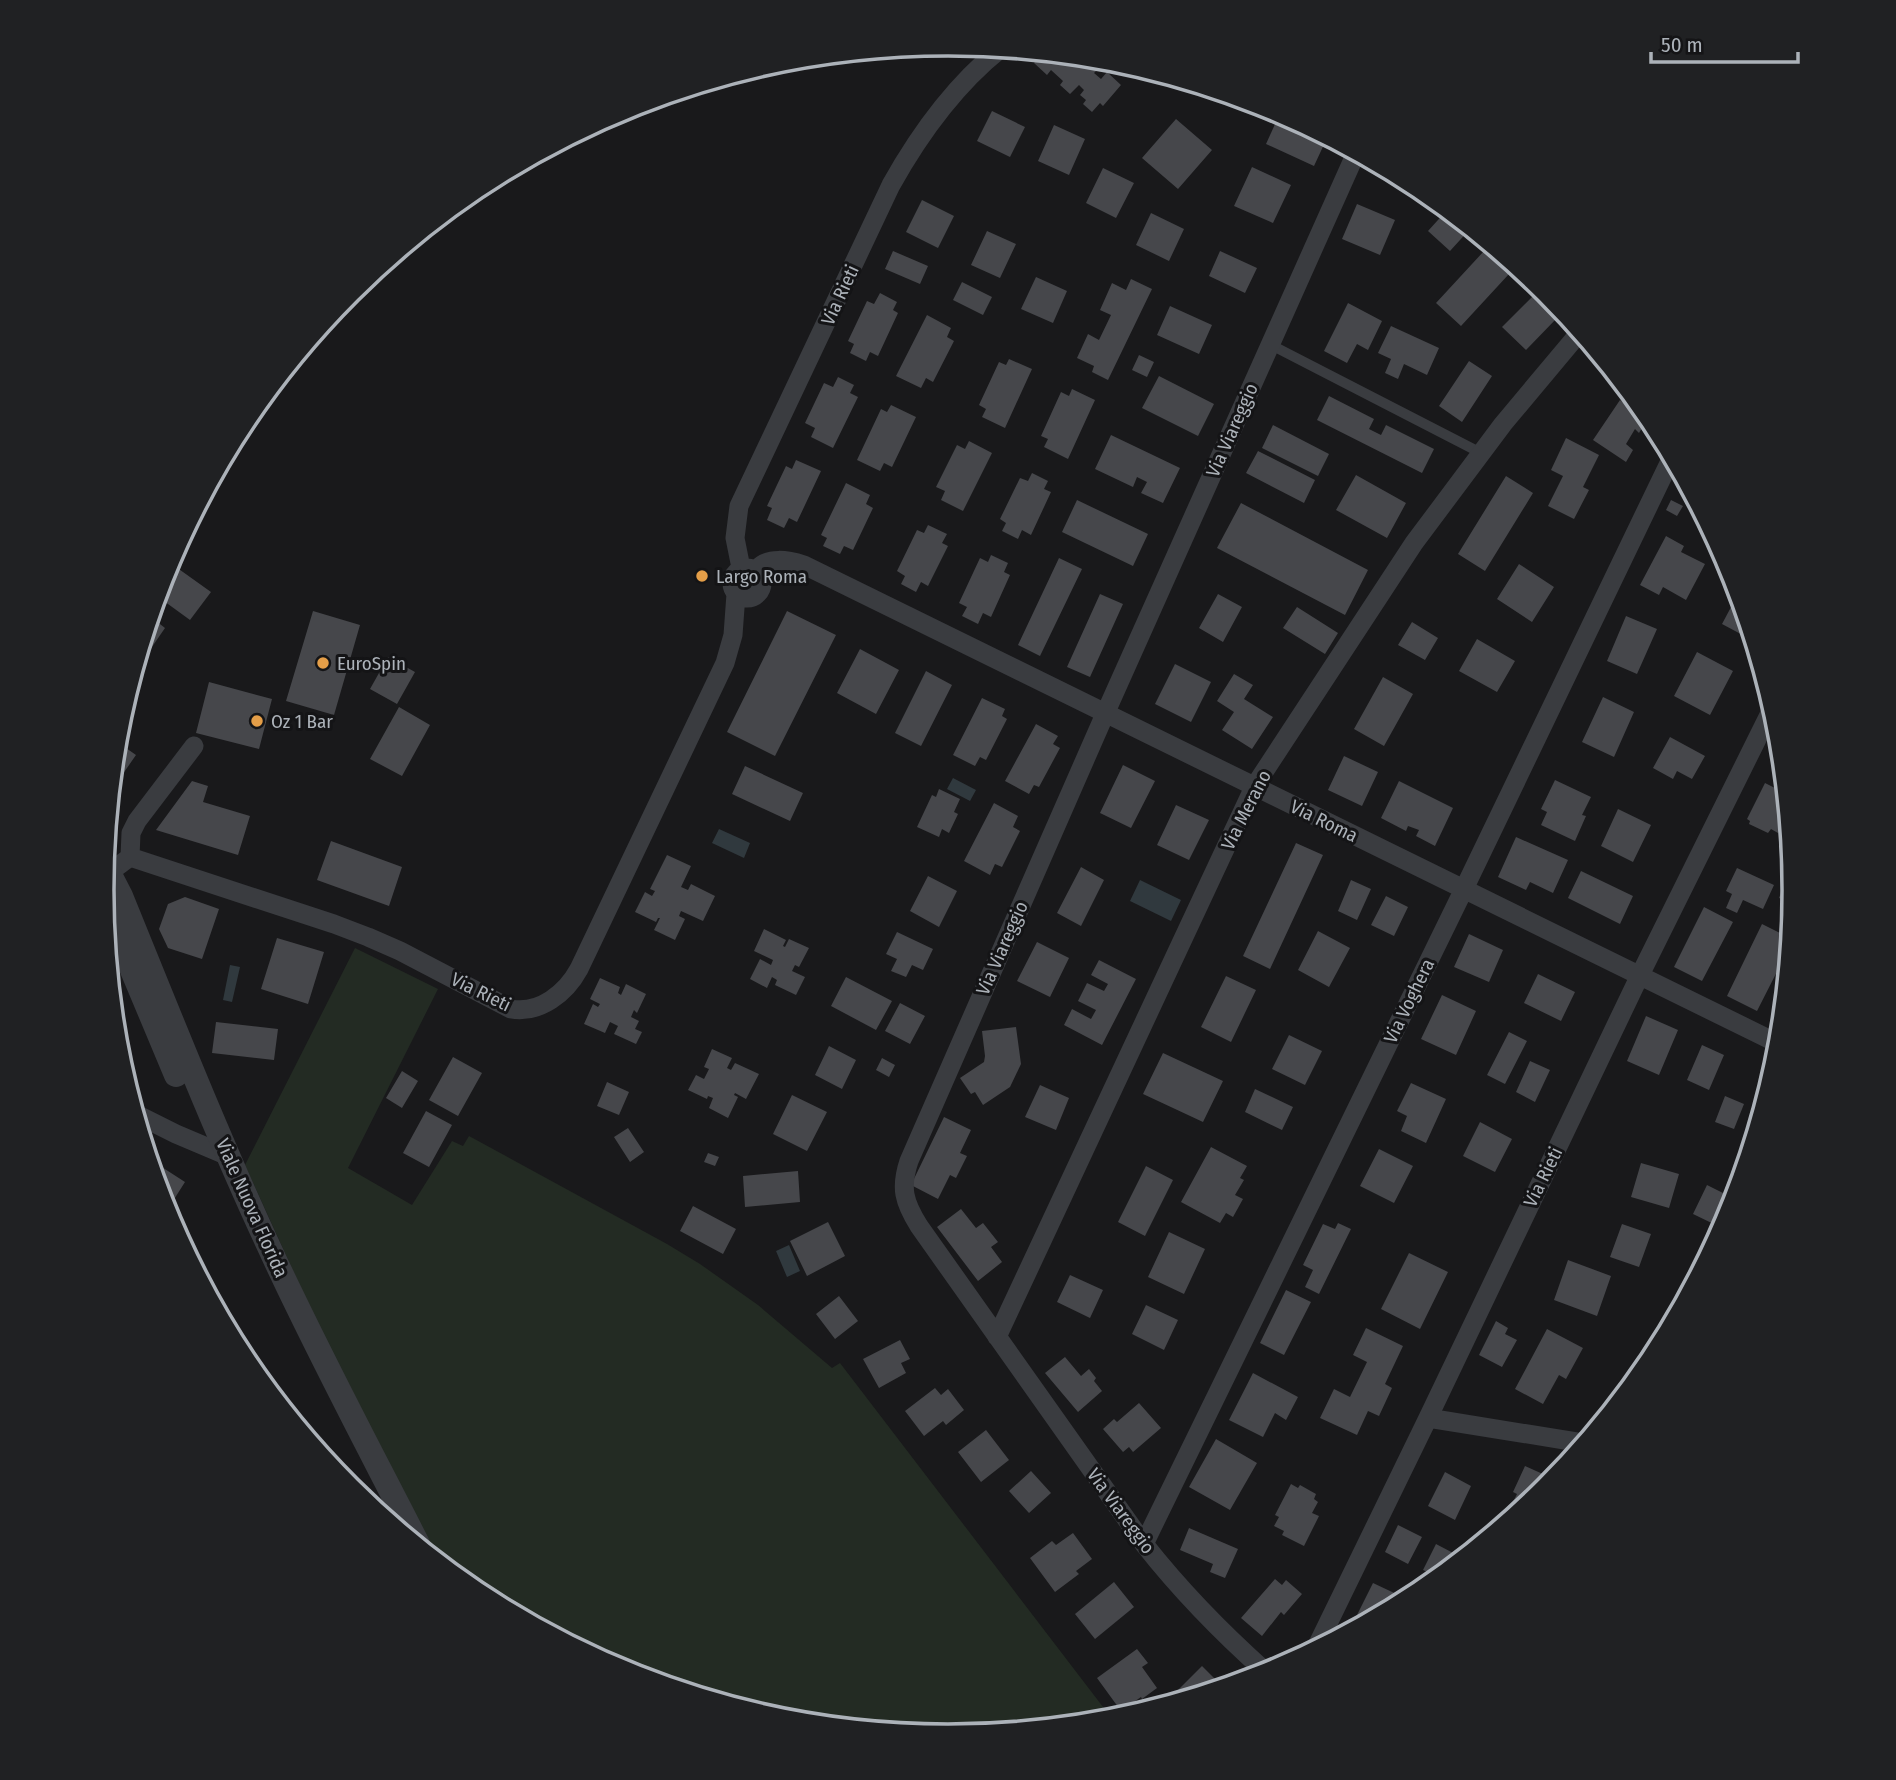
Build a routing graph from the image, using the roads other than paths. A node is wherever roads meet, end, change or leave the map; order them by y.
1 (990, 58) edge
2 (1352, 161) edge
3 (1574, 339) edge
4 (1270, 345) junction
5 (1480, 453) junction
6 (1667, 468) edge
7 (749, 569) junction
8 (1105, 714) junction
9 (1765, 723) edge
10 (194, 746) dead end
11 (1254, 787) junction
12 (130, 857) junction
13 (115, 864) edge
14 (114, 886) edge
15 (1464, 889) junction
16 (115, 928) edge
17 (1640, 975) junction
18 (1768, 1039) edge
19 (146, 1119) edge
20 (218, 1152) junction
21 (997, 1338) junction
22 (1428, 1418) junction
23 (1574, 1441) edge
24 (376, 1497) edge
25 (409, 1526) edge
26 (1144, 1544) junction
27 (1322, 1635) edge
28 (1258, 1664) edge

1 - 7 street, Via Rieti
2 - 4 street, Via Viareggio
3 - 5 street, Via Merano
4 - 5 lane
4 - 8 street, Via Viareggio
5 - 11 street, Via Merano
6 - 15 street, Via Voghera
7 - 8 street, Via Roma
7 - 12 street, Via Rieti
8 - 11 street, Via Roma
8 - 21 street, Via Viareggio
9 - 17 street, Via Rieti
10 - 12 street
11 - 15 street, Via Roma
11 - 21 street, Via Merano
12 - 13 street
14 - 20 street, Viale Nuova Florida
15 - 17 street, Via Roma
15 - 26 street, Via Voghera
16 - 20 street, Viale Nuova Florida
17 - 18 street, Via Roma
17 - 22 street, Via Rieti
19 - 20 street
20 - 24 street, Viale Nuova Florida
20 - 25 street, Viale Nuova Florida
21 - 26 street, Via Viareggio
22 - 23 street
22 - 27 street, Via Rieti
26 - 28 street, Via Viareggio

